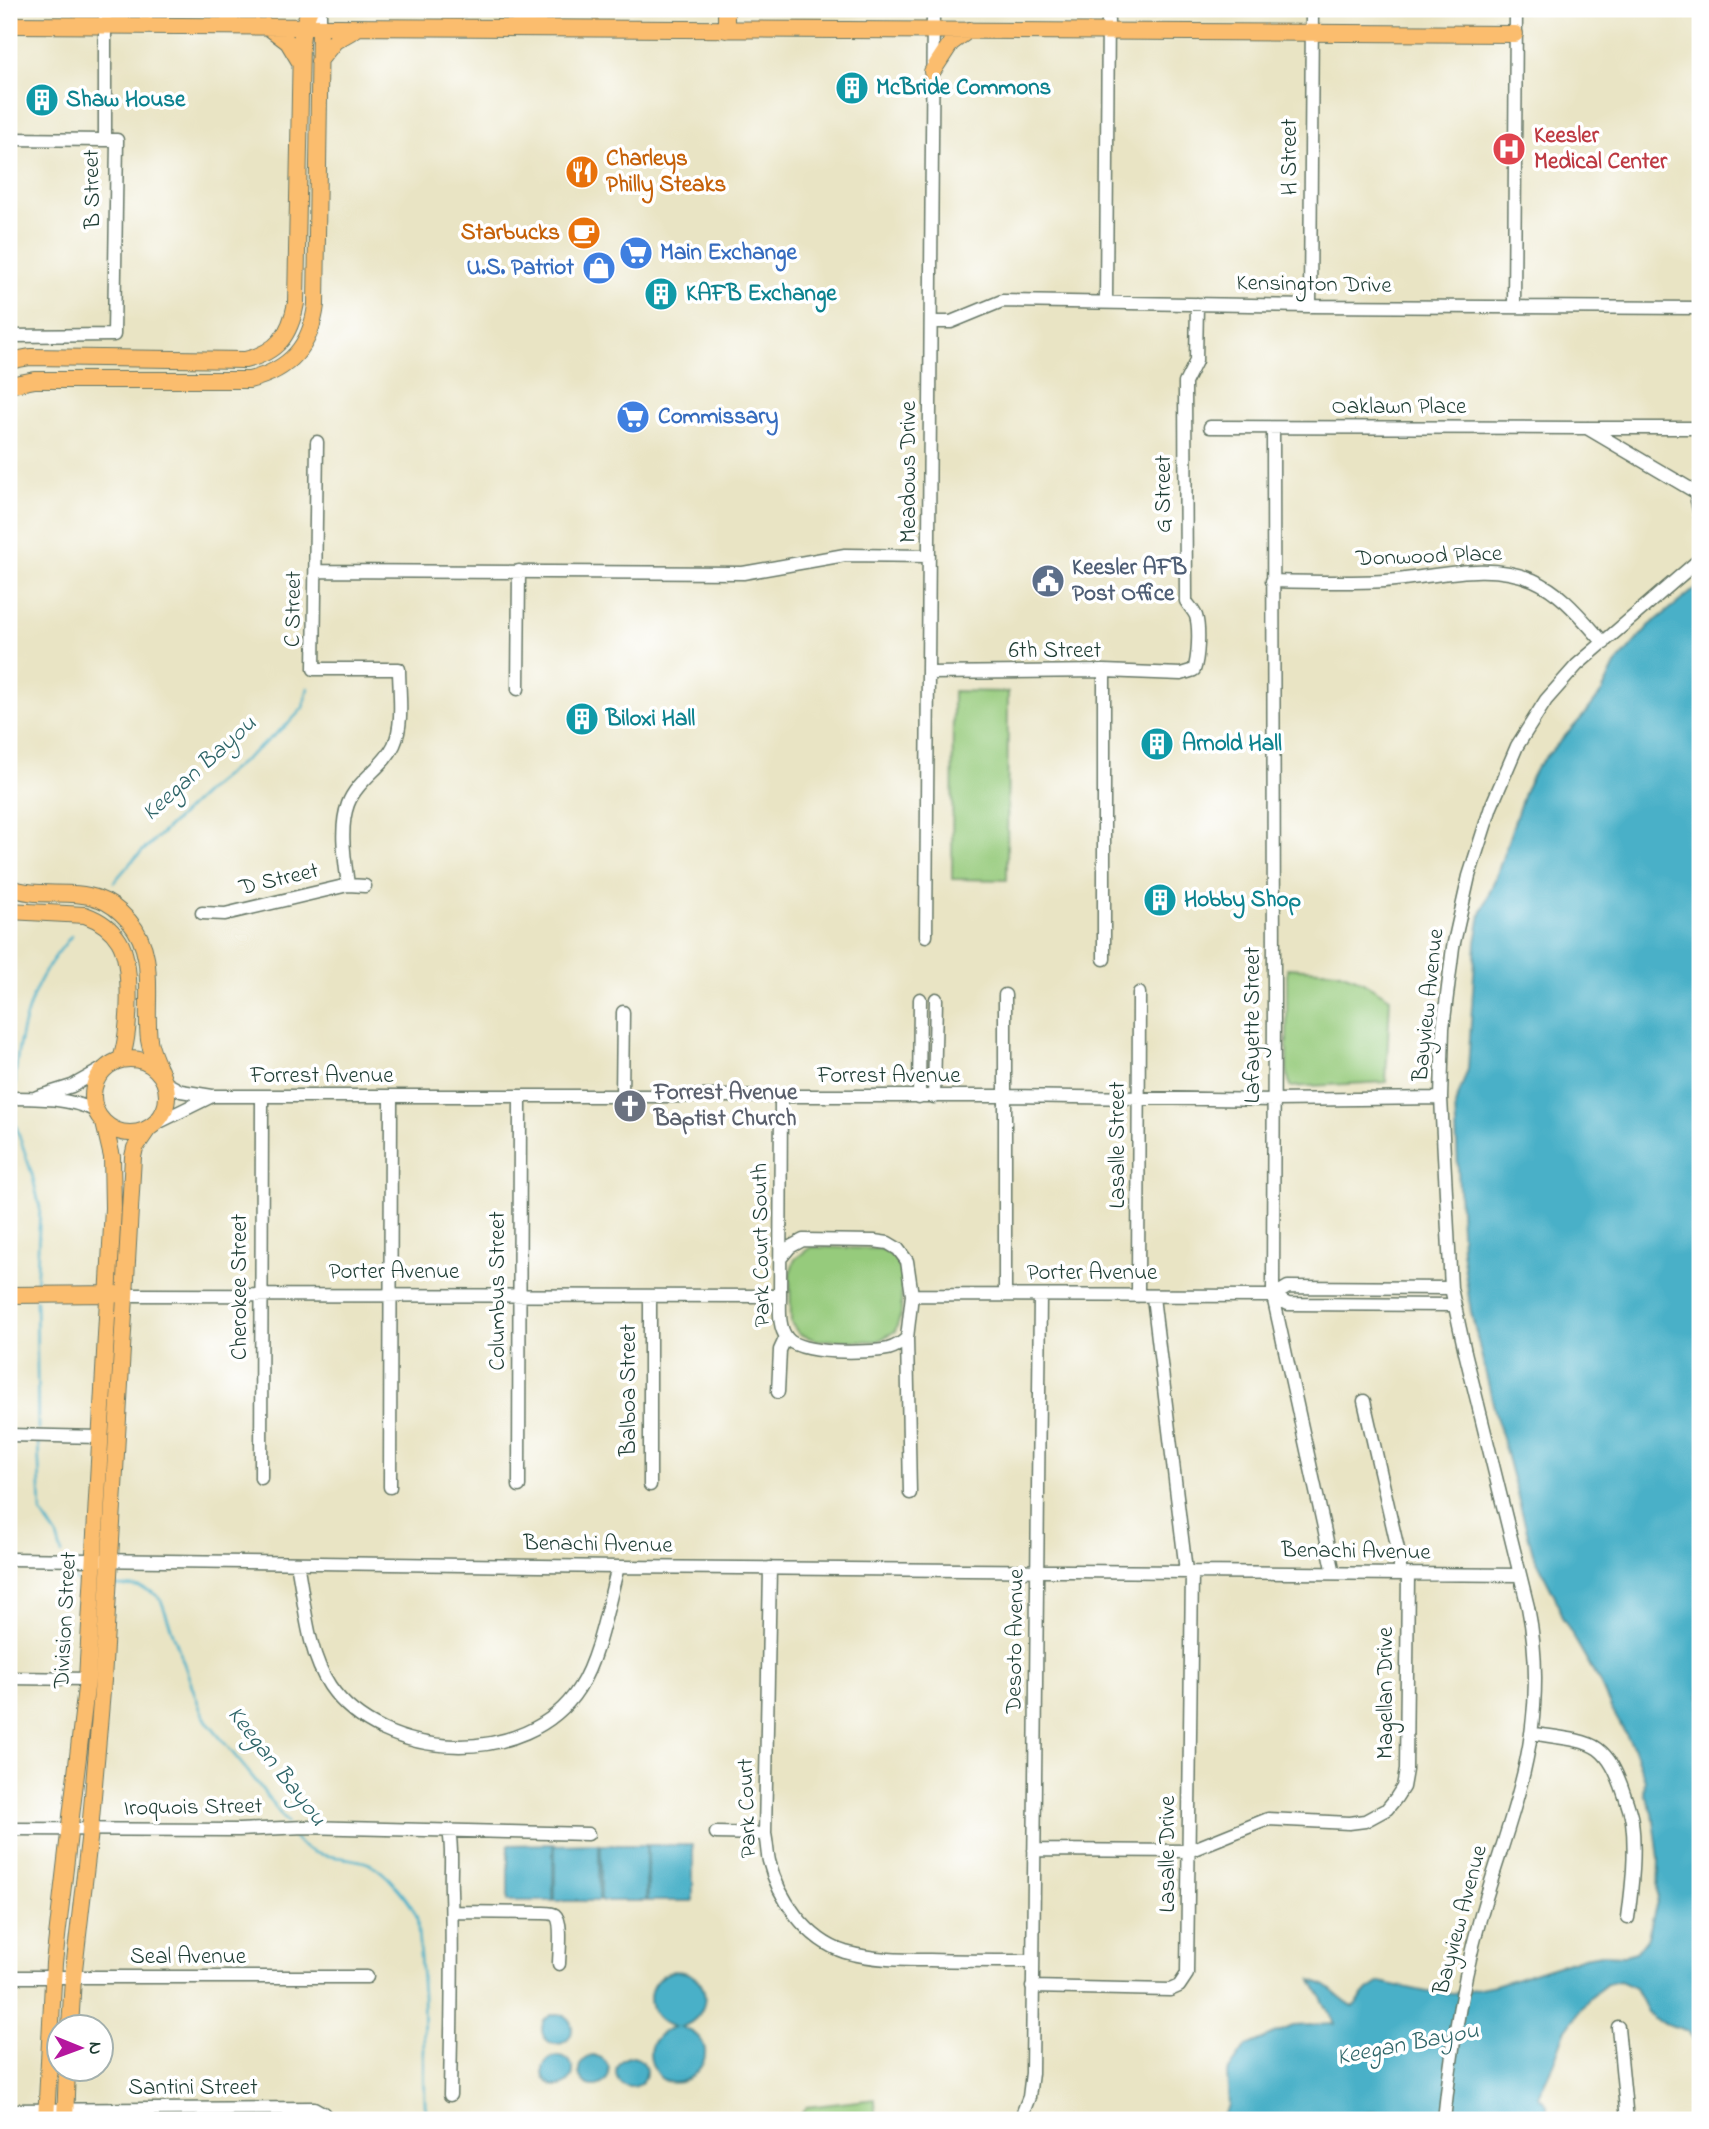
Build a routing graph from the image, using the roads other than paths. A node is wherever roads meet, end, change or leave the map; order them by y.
1 (106, 9) edge
2 (310, 9) edge
3 (320, 9) edge
4 (524, 9) edge
5 (726, 9) edge
6 (933, 9) edge
7 (1108, 9) edge
8 (1312, 9) edge
9 (1516, 9) edge
10 (9, 26) edge
11 (105, 26) junction
12 (266, 26) junction
13 (303, 27) junction
14 (320, 27) junction
15 (362, 27) junction
16 (523, 28) junction
17 (933, 29) junction
18 (726, 30) junction
19 (968, 30) junction
20 (1108, 31) junction
21 (1312, 33) junction
22 (1515, 34) junction
23 (319, 61) junction
24 (300, 62) junction
25 (932, 72) junction
26 (9, 139) edge
27 (105, 140) junction
28 (1106, 302) junction
29 (1197, 304) junction
30 (1310, 306) junction
31 (1514, 307) junction
32 (1700, 308) edge
33 (931, 322) junction
34 (9, 336) edge
35 (9, 361) edge
36 (9, 385) edge
37 (1210, 427) dead end
38 (1273, 428) junction
39 (1587, 428) junction
40 (1700, 428) edge
41 (317, 442) dead end
42 (1700, 491) edge
43 (1700, 516) edge
44 (929, 556) junction
45 (1700, 559) edge
46 (316, 571) junction
47 (519, 571) junction
48 (1272, 581) junction
49 (1604, 643) junction
50 (1104, 671) junction
51 (929, 673) junction
52 (1181, 674) joint
53 (518, 689) dead end
54 (348, 886) junction
55 (365, 886) dead end
56 (9, 887) edge
57 (9, 911) edge
58 (202, 913) dead end
59 (926, 936) dead end
60 (1104, 959) dead end
61 (1139, 993) dead end
62 (1005, 995) dead end
63 (919, 999) dead end
64 (936, 999) dead end
65 (623, 1012) dead end
66 (121, 1059) junction
67 (104, 1068) junction
68 (164, 1079) junction
69 (212, 1096) junction
70 (520, 1096) junction
71 (1005, 1096) junction
72 (262, 1097) junction
73 (391, 1097) junction
74 (622, 1097) junction
75 (781, 1097) junction
76 (919, 1097) junction
77 (934, 1097) junction
78 (22, 1098) edge
79 (1441, 1098) junction
80 (1140, 1099) junction
81 (1274, 1100) junction
82 (100, 1117) junction
83 (152, 1126) junction
84 (780, 1259) junction
85 (1451, 1288) junction
86 (116, 1294) junction
87 (261, 1294) junction
88 (9, 1295) edge
89 (390, 1295) junction
90 (519, 1295) junction
91 (912, 1295) junction
92 (1005, 1295) junction
93 (650, 1296) junction
94 (780, 1296) junction
95 (1040, 1296) junction
96 (1138, 1296) junction
97 (1273, 1296) junction
98 (1153, 1297) junction
99 (1454, 1305) junction
100 (786, 1337) junction
101 (907, 1338) junction
102 (778, 1392) dead end
103 (1364, 1401) dead end
104 (9, 1435) edge
105 (99, 1437) junction
106 (261, 1478) dead end
107 (650, 1485) dead end
108 (519, 1486) dead end
109 (390, 1487) dead end
110 (910, 1493) dead end
111 (9, 1559) edge
112 (84, 1559) junction
113 (110, 1559) junction
114 (297, 1563) junction
115 (618, 1567) junction
116 (770, 1568) junction
117 (1038, 1570) junction
118 (1189, 1571) junction
119 (1334, 1573) junction
120 (1404, 1574) junction
121 (1520, 1575) junction
122 (9, 1678) edge
123 (87, 1679) junction
124 (1531, 1733) junction
125 (9, 1829) edge
126 (69, 1830) junction
127 (90, 1831) junction
128 (449, 1831) junction
129 (716, 1833) dead end
130 (588, 1834) dead end
131 (765, 1834) junction
132 (1034, 1850) junction
133 (1189, 1851) junction
134 (452, 1912) junction
135 (1628, 1918) dead end
136 (1032, 1961) junction
137 (559, 1964) dead end
138 (9, 1977) edge
139 (367, 1977) dead end
140 (53, 1978) junction
141 (73, 1978) junction
142 (1032, 1987) junction
143 (71, 2014) edge
144 (1618, 2027) dead end
145 (66, 2084) edge
146 (450, 2095) dead end
147 (9, 2110) edge
148 (46, 2115) edge
149 (65, 2115) edge
150 (295, 2115) edge
151 (329, 2120) edge
152 (1020, 2120) edge
153 (1444, 2120) edge
154 (1627, 2120) edge

1 - 11 street, B Street
2 - 13 main road
3 - 14 street
4 - 16 street
5 - 18 main road
6 - 17 street, Meadows Drive
7 - 20 street
8 - 21 street, H Street
9 - 22 street
10 - 11 main road
11 - 12 main road
11 - 27 street, B Street
12 - 13 main road
12 - 24 main road
13 - 14 main road
13 - 24 main road
14 - 15 main road
14 - 23 main road
15 - 16 main road
15 - 23 main road
16 - 18 main road
17 - 18 main road
17 - 19 main road
17 - 25 street, Meadows Drive
19 - 20 main road
19 - 25 main road
20 - 21 main road
20 - 28 street
21 - 22 main road
21 - 30 street, H Street
22 - 31 street
23 - 36 main road
24 - 35 main road
25 - 33 street, Meadows Drive
26 - 27 street
27 - 34 street, B Street
28 - 29 street, Kensington Drive
28 - 33 street, Kensington Drive
29 - 30 street, Kensington Drive
29 - 52 street, G Street
30 - 31 street, Kensington Drive
31 - 32 street, Kensington Drive
33 - 44 street, Meadows Drive
37 - 38 street, Oaklawn Place
38 - 39 street, Oaklawn Place
38 - 48 street, Lafayette Street
39 - 40 street, Oaklawn Place
39 - 42 street
41 - 46 street, C Street
42 - 43 street
44 - 47 street
44 - 51 street, Meadows Drive
45 - 49 street, Bayview Avenue
46 - 47 street
46 - 54 street, C Street
47 - 53 street
48 - 49 street, Donwood Place
48 - 81 street, Lafayette Street
49 - 79 street, Bayview Avenue
50 - 51 street, 6th Street
50 - 52 street, 6th Street
50 - 60 street
51 - 59 street, Meadows Drive
54 - 55 street, D Street
54 - 58 street, D Street
56 - 68 main road
57 - 66 main road
61 - 80 street, Lasalle Street
62 - 71 street
63 - 76 street
64 - 77 street
65 - 74 street
66 - 67 main road
66 - 68 main road
67 - 78 street
67 - 82 main road
68 - 69 street, Forrest Avenue
68 - 83 main road
69 - 72 street, Forrest Avenue
69 - 83 street, Forrest Avenue
70 - 73 street, Forrest Avenue
70 - 74 street, Forrest Avenue
70 - 90 street, Columbus Street
71 - 77 street, Forrest Avenue
71 - 80 street, Forrest Avenue
71 - 92 street
72 - 73 street, Forrest Avenue
72 - 87 street, Cherokee Street
73 - 89 street
74 - 75 street, Forrest Avenue
75 - 76 street, Forrest Avenue
75 - 84 street, Park Court South
76 - 77 street, Forrest Avenue
78 - 82 street
79 - 81 street, Forrest Avenue
79 - 85 street, Bayview Avenue
80 - 81 street, Forrest Avenue
80 - 96 street, Lasalle Street
81 - 97 street, Lafayette Street
82 - 83 main road
82 - 86 main road, Division Street
83 - 86 main road, Division Street
84 - 91 street
84 - 94 street, Park Court South
85 - 97 street, Porter Avenue
85 - 99 street, Bayview Avenue
86 - 87 street, Porter Avenue
86 - 88 main road, Porter Avenue
86 - 105 main road, Division Street
86 - 113 main road, Division Street
87 - 89 street, Porter Avenue
87 - 106 street, Cherokee Street
89 - 90 street, Porter Avenue
89 - 109 street
90 - 93 street, Porter Avenue
90 - 108 street, Columbus Street
91 - 92 street, Porter Avenue
91 - 101 street
92 - 95 street, Porter Avenue
93 - 94 street, Porter Avenue
93 - 107 street, Balboa Street
94 - 100 street, Park Court South
95 - 96 street, Porter Avenue
95 - 117 street, Desoto Avenue
96 - 98 street, Porter Avenue
97 - 98 street, Porter Avenue
97 - 99 street, Porter Avenue
97 - 119 street, Lafayette Street
98 - 118 street
99 - 121 street, Bayview Avenue
100 - 101 street
100 - 102 street, Park Court South
101 - 110 street
103 - 120 street, Magellan Drive
104 - 105 street
105 - 112 main road, Division Street
111 - 112 street, Benachi Avenue
112 - 113 street, Benachi Avenue
112 - 123 main road, Division Street
113 - 114 street, Benachi Avenue
113 - 127 main road, Division Street
114 - 115 street, Benachi Avenue
114 - 115 street
115 - 116 street, Benachi Avenue
116 - 117 street, Benachi Avenue
116 - 131 street, Park Court
117 - 118 street, Benachi Avenue
117 - 132 street, Desoto Avenue
118 - 119 street, Benachi Avenue
118 - 133 street, Lasalle Drive
119 - 120 street, Benachi Avenue
120 - 121 street, Benachi Avenue
120 - 133 street, Magellan Drive
121 - 124 street, Bayview Avenue
122 - 123 street
123 - 126 main road, Division Street
124 - 135 street
124 - 153 street, Bayview Avenue
125 - 126 street, Iroquois Street
126 - 127 street, Iroquois Street
126 - 140 main road, Division Street
127 - 128 street, Iroquois Street
127 - 141 main road, Division Street
128 - 130 street, Iroquois Street
128 - 134 street
129 - 131 street
131 - 136 street, Park Court
132 - 133 street
132 - 136 street, Desoto Avenue
133 - 142 street, Lasalle Drive
134 - 137 street
134 - 146 street
136 - 142 street, Desoto Avenue
138 - 140 street, Seal Avenue
139 - 141 street, Seal Avenue
140 - 141 street, Seal Avenue
140 - 148 main road, Division Street
141 - 143 main road, Division Street
142 - 152 street, Desoto Avenue
144 - 154 street
145 - 149 main road
147 - 148 street, Santini Street
148 - 149 street, Santini Street
149 - 150 street, Santini Street
150 - 151 street, Santini Street

